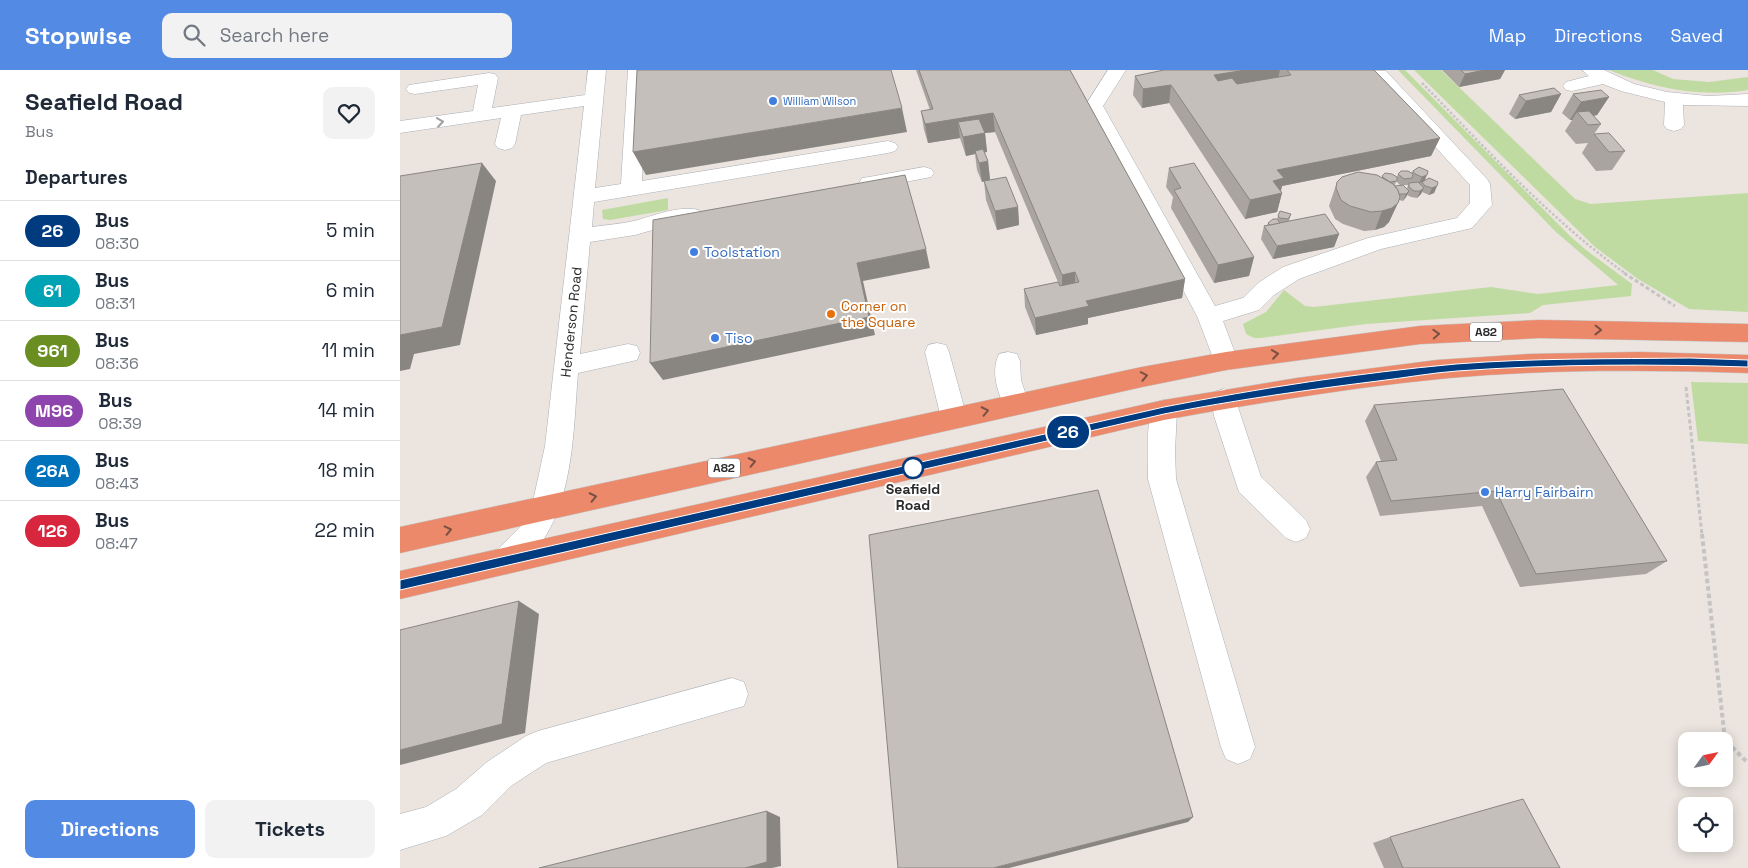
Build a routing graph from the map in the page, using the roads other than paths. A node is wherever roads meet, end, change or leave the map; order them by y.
1 (597, 70) edge
2 (637, 70) edge
3 (1117, 70) edge
4 (1598, 74) edge
5 (1380, 75) edge
6 (1572, 86) dead end
7 (415, 89) dead end
8 (1674, 98) junction
9 (594, 99) junction
10 (1748, 100) edge
11 (1726, 102) junction
12 (512, 111) junction
13 (481, 116) junction
14 (1747, 120) edge
15 (1674, 125) dead end
16 (400, 127) edge
17 (505, 144) dead end
18 (888, 147) dead end
19 (924, 173) dead end
20 (845, 187) edge
21 (631, 189) junction
22 (583, 197) junction
23 (708, 211) edge
24 (580, 236) junction
25 (1209, 316) junction
26 (1748, 333) edge
27 (937, 352) dead end
28 (628, 354) dead end
29 (1008, 360) dead end
30 (1226, 361) junction
31 (1748, 364) edge
32 (566, 366) junction
33 (1224, 399) junction
34 (1016, 404) junction
35 (1164, 410) junction
36 (954, 418) junction
37 (546, 508) junction
38 (1296, 530) dead end
39 (400, 540) edge
40 (507, 560) junction
41 (400, 585) edge
42 (732, 694) dead end
43 (1238, 747) dead end
44 (400, 832) edge

1 - 9 street, Henderson Road
2 - 21 street
3 - 25 street
4 - 6 street
4 - 8 street
5 - 25 street
7 - 13 street
8 - 11 street
8 - 15 street
9 - 12 street
9 - 22 street, Henderson Road
10 - 11 street
11 - 14 street
12 - 13 street
12 - 17 street
16 -> 13 street
18 - 21 street
19 - 20 street
21 - 22 street
22 - 24 street, Henderson Road
23 - 24 street
24 - 32 street, Henderson Road
25 - 30 street
30 -> 26 highway, A82
27 - 36 street
28 - 32 street
29 - 34 street
34 -> 30 highway, A82
31 - 33 highway
32 - 37 street, Henderson Road
33 - 35 highway
33 - 38 street
36 -> 34 highway, A82
35 - 40 highway
35 - 43 street
37 -> 36 highway, A82
39 -> 37 highway, A82
37 - 40 street, Henderson Road
40 - 41 highway
42 - 44 street

